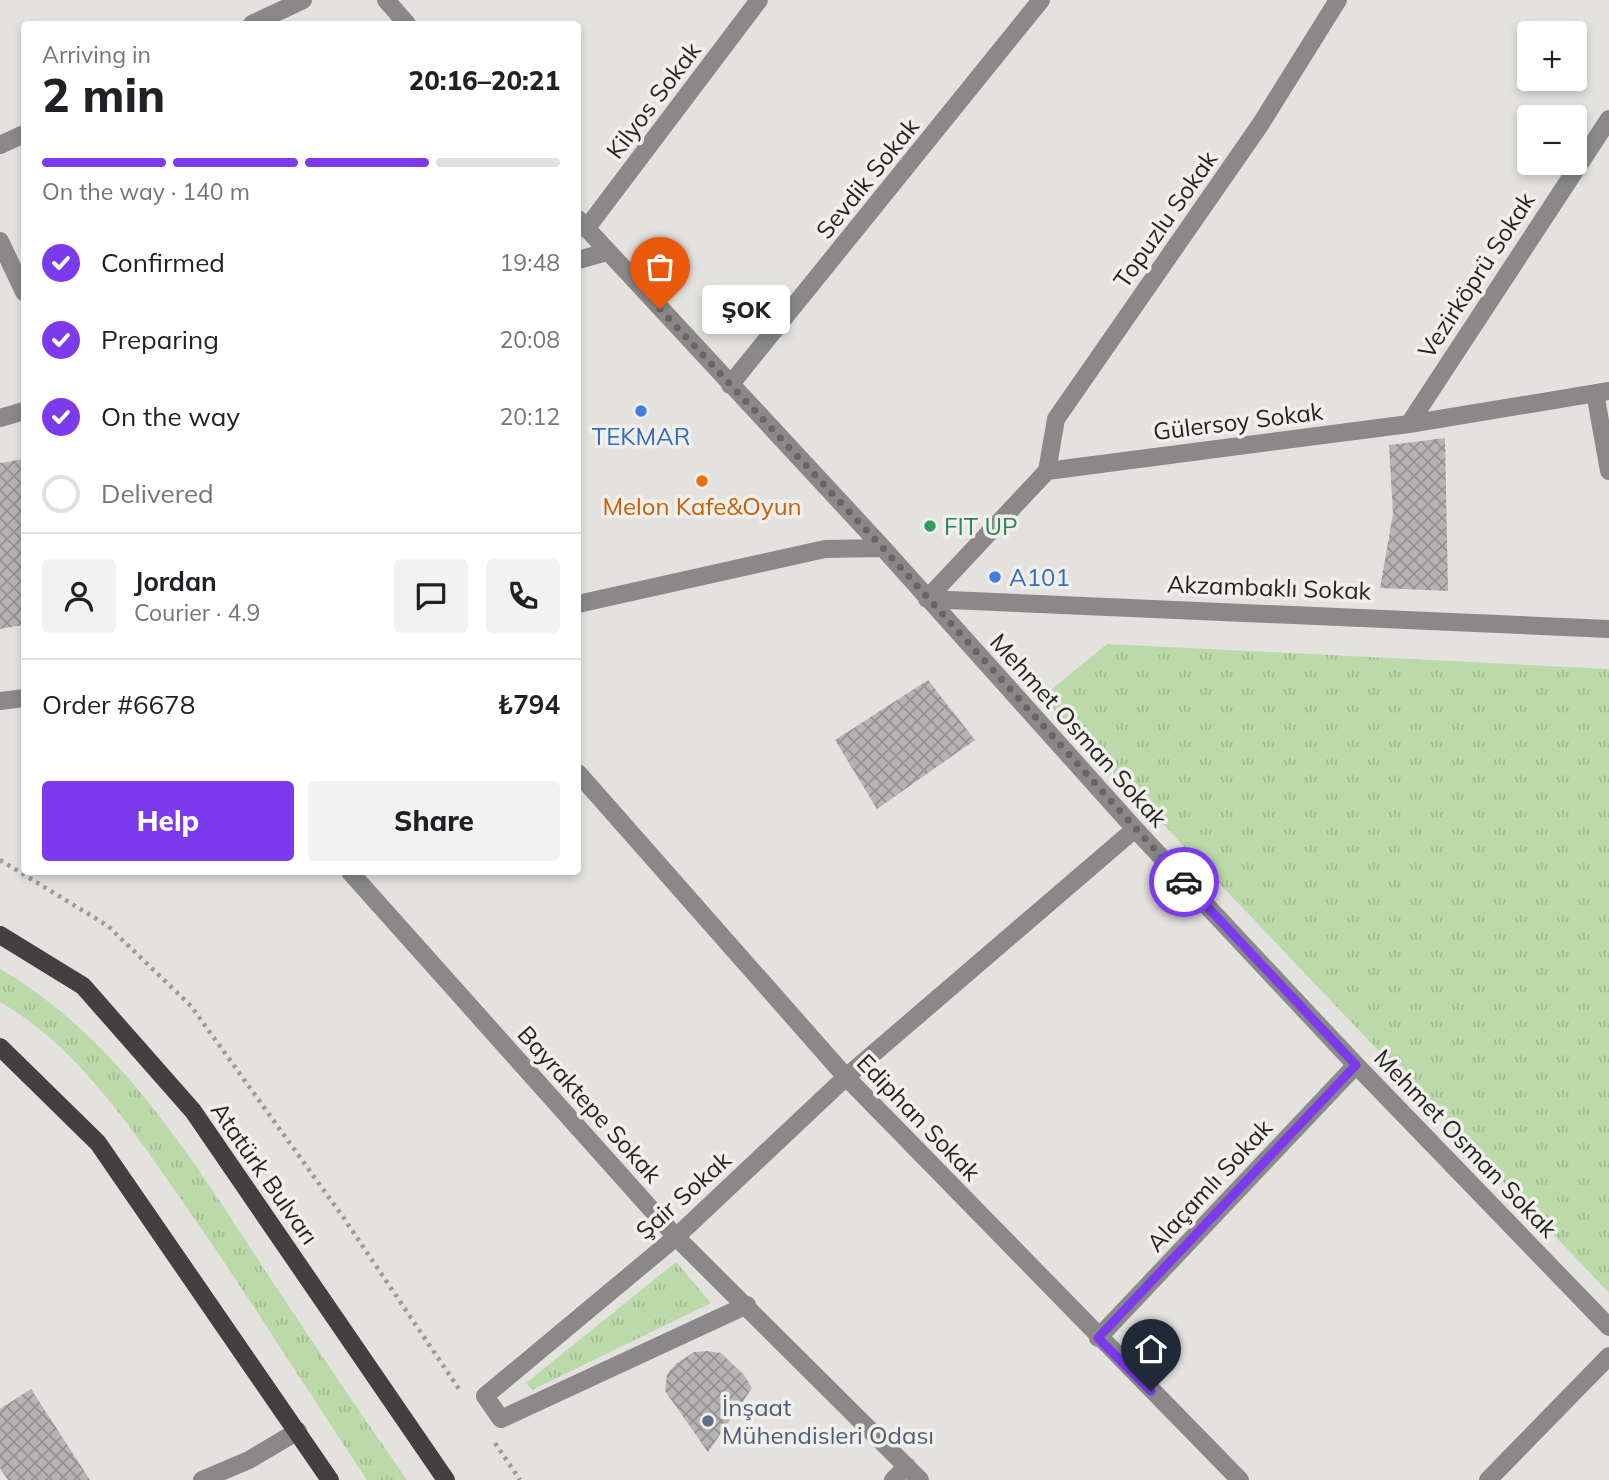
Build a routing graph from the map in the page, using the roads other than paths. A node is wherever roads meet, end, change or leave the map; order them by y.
1 (303, 0) edge
2 (759, 0) edge
3 (1041, 0) edge
4 (1338, 0) edge
5 (395, 3) edge
6 (258, 21) edge
7 (405, 21) edge
8 (1609, 119) edge
9 (21, 135) edge
10 (0, 145) edge
11 (582, 224) edge
12 (0, 241) edge
13 (607, 252) junction
14 (581, 259) edge
15 (21, 286) edge
16 (730, 385) junction
17 (1602, 392) edge
18 (21, 412) edge
19 (0, 418) edge
20 (1409, 424) junction
21 (1046, 471) junction
22 (1609, 471) edge
23 (883, 548) junction
24 (927, 599) junction
25 (581, 603) edge
26 (1609, 629) edge
27 (21, 698) edge
28 (0, 701) edge
29 (581, 776) edge
30 (1135, 830) junction
31 (353, 875) edge
32 (0, 935) edge
33 (0, 1047) edge
34 (1356, 1065) junction
35 (846, 1077) junction
36 (676, 1237) junction
37 (747, 1304) junction
38 (1609, 1327) edge
39 (1098, 1338) junction
40 (1609, 1356) edge
41 (298, 1432) junction
42 (907, 1466) junction
43 (202, 1480) edge
44 (330, 1480) edge
45 (446, 1480) edge
46 (893, 1480) edge
47 (920, 1480) edge
48 (1240, 1480) edge
49 (1488, 1480) edge

1 - 6 street
2 - 11 street, Kilyos Sokak
3 - 16 street, Sevdik Sokak
4 - 21 street, Topuzlu Sokak
5 - 7 street
8 - 20 street, Vezirköprü Sokak
9 - 10 street
11 - 13 street, Mehmet Osman Sokak
12 - 15 street
13 - 14 street
13 - 16 street, Mehmet Osman Sokak
16 - 23 street, Mehmet Osman Sokak
17 - 20 street, Gülersoy Sokak
17 - 22 street
18 - 19 street
20 - 21 street, Gülersoy Sokak
21 - 24 street
23 - 24 street, Mehmet Osman Sokak
23 - 25 street
24 - 26 street, Akzambaklı Sokak
24 - 30 street, Mehmet Osman Sokak
27 - 28 street
29 - 35 street, Ediphan Sokak
30 - 34 street, Mehmet Osman Sokak
30 - 35 street, Şair Sokak
31 - 36 street, Bayraktepe Sokak
32 - 45 main road, Atatürk Bulvarı
33 - 41 main road
34 - 38 street, Mehmet Osman Sokak
34 - 39 street, Alaçamlı Sokak
35 - 36 street, Şair Sokak
35 - 39 street, Ediphan Sokak
36 - 37 street, Bayraktepe Sokak
36 - 37 street, Şair Sokak
37 - 42 street, Bayraktepe Sokak
39 - 48 street, Ediphan Sokak
40 - 49 street
41 - 43 street
41 - 44 main road
42 - 46 street
42 - 47 street, Bayraktepe Sokak

